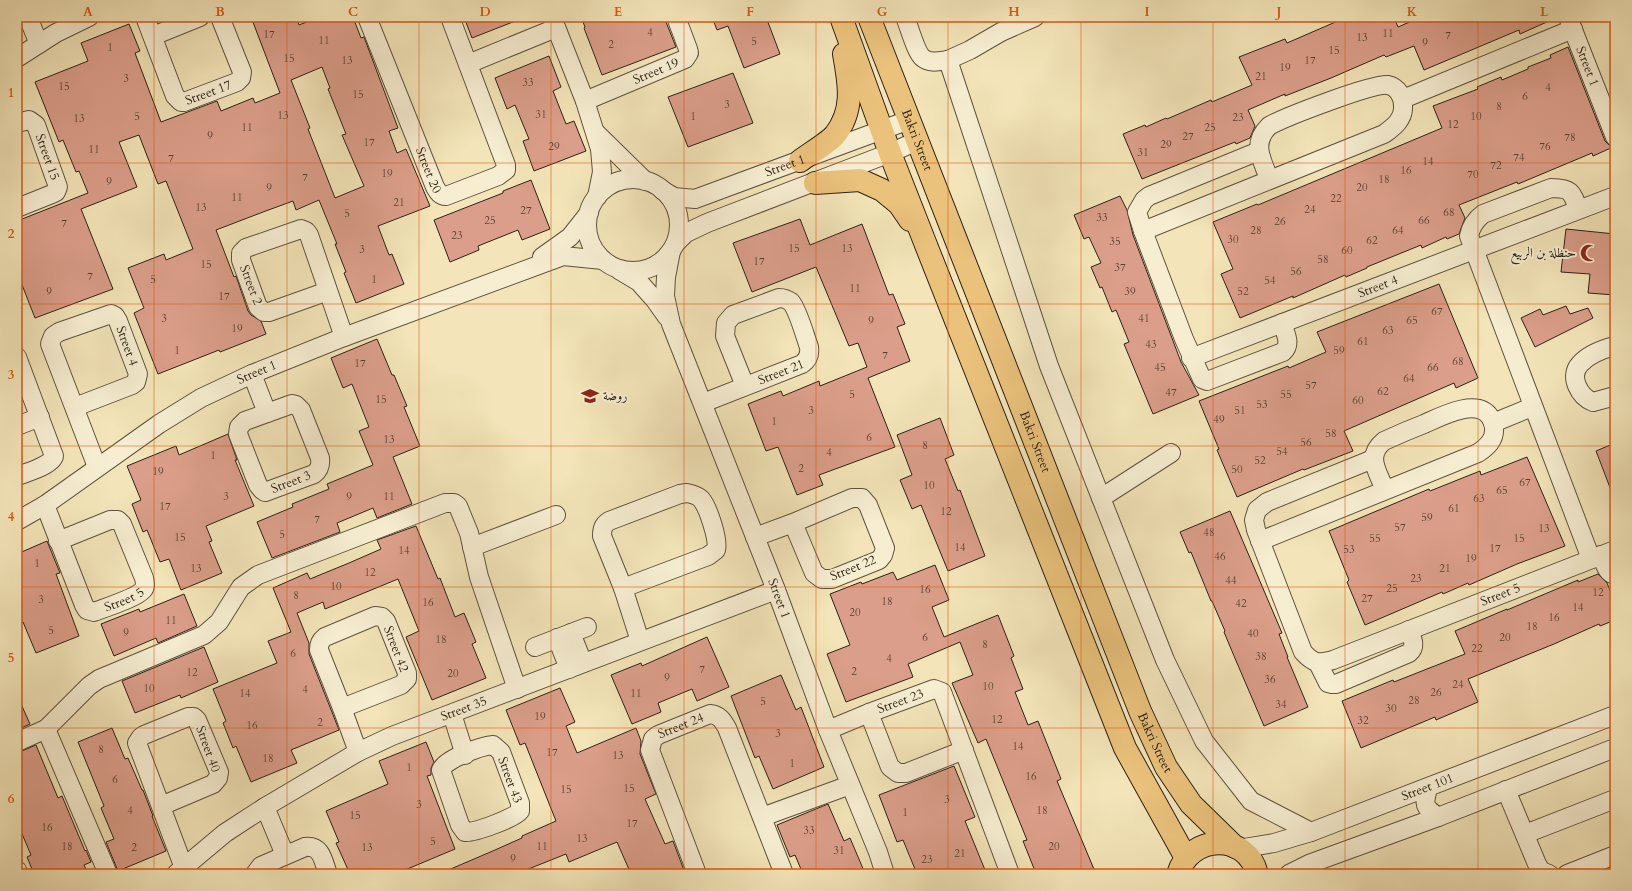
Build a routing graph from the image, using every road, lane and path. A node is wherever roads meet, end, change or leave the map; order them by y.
1 (28, 17) edge
2 (89, 17) edge
3 (145, 17) edge
4 (200, 17) edge
5 (220, 17) edge
6 (367, 17) edge
7 (450, 17) edge
8 (676, 17) edge
9 (840, 17) edge
10 (869, 17) edge
11 (906, 17) edge
12 (1036, 17) edge
13 (554, 22) edge
14 (1571, 23) edge
15 (153, 36) junction
16 (39, 44) junction
17 (17, 58) edge
18 (948, 60) junction
19 (468, 64) junction
20 (1403, 99) junction
21 (585, 100) junction
22 (909, 120) junction
23 (17, 123) edge
24 (882, 130) junction
25 (1614, 130) edge
26 (594, 131) junction
27 (917, 141) junction
28 (1259, 151) junction
29 (890, 153) junction
30 (800, 161) junction
31 (1269, 179) junction
32 (645, 181) junction
33 (815, 183) junction
34 (662, 189) junction
35 (1615, 196) edge
36 (597, 197) junction
37 (17, 208) edge
38 (1578, 210) junction
39 (589, 213) junction
40 (1143, 231) junction
41 (924, 240) junction
42 (674, 247) junction
43 (1474, 250) junction
44 (610, 264) junction
45 (521, 270) junction
46 (328, 291) junction
47 (1282, 323) junction
48 (671, 324) junction
49 (344, 337) junction
50 (1615, 346) edge
51 (17, 358) edge
52 (1191, 358) junction
53 (252, 374) junction
54 (745, 386) junction
55 (1615, 396) edge
56 (703, 403) junction
57 (75, 407) junction
58 (1532, 407) junction
59 (267, 413) junction
60 (40, 417) junction
61 (1493, 424) junction
62 (17, 426) edge
63 (1171, 453) dead end
64 (1373, 459) junction
65 (98, 467) junction
66 (17, 476) edge
67 (1384, 490) junction
68 (1101, 498) junction
69 (45, 505) junction
70 (556, 514) dead end
71 (17, 521) edge
72 (793, 523) junction
73 (755, 537) junction
74 (58, 541) junction
75 (1260, 541) junction
76 (472, 547) junction
77 (1602, 554) edge
78 (1615, 575) edge
79 (622, 588) junction
80 (776, 590) junction
81 (1409, 630) junction
82 (640, 641) junction
83 (535, 647) dead end
84 (1318, 662) junction
85 (576, 666) junction
86 (517, 689) junction
87 (342, 708) junction
88 (869, 713) junction
89 (452, 714) junction
90 (1615, 715) edge
91 (46, 729) junction
92 (828, 730) junction
93 (17, 742) edge
94 (1615, 748) edge
95 (964, 750) junction
96 (358, 752) junction
97 (465, 754) junction
98 (850, 785) junction
99 (1428, 788) junction
100 (1506, 790) junction
101 (1615, 799) edge
102 (161, 806) junction
103 (264, 806) junction
104 (762, 817) junction
105 (1438, 817) junction
106 (1311, 832) junction
107 (1525, 834) junction
108 (1236, 848) junction
109 (285, 855) junction
110 (1615, 855) edge
111 (1182, 866) edge
112 (1311, 869) edge
113 (17, 870) edge
114 (180, 871) edge
115 (18, 874) edge
116 (108, 874) edge
117 (255, 874) edge
118 (328, 874) edge
119 (697, 874) edge
120 (784, 874) edge
121 (885, 874) edge
122 (1010, 874) edge
123 (1257, 874) edge
124 (1289, 874) edge
125 (1549, 874) edge
126 (1567, 874) edge

1 - 16 street
2 - 16 street
3 - 15 street, Street 17
4 - 15 street
5 - 15 street, Street 17
6 - 19 street, Street 20
7 - 19 street, Street 20
8 - 21 street, Street 19
9 - 24 main road, Bakri Street
9 - 30 main road
10 - 22 main road, Bakri Street
11 - 18 street
12 - 18 street
13 - 19 street
13 - 21 street
14 - 20 street
14 - 25 street, Street 1
16 - 17 street
18 - 68 street
20 - 28 street
20 - 31 street
21 - 26 street
22 - 24 street, Street 1
22 - 27 main road, Bakri Street
23 - 37 street, Street 15
24 - 29 main road, Bakri Street
24 - 30 street, Street 1
26 - 32 street
26 - 36 street
27 - 29 street, Street 1
27 - 108 main road, Bakri Street
28 - 31 street
28 - 40 street
29 - 33 street, Street 1
29 - 41 main road, Bakri Street
30 - 34 street, Street 1
31 - 40 street
32 - 34 street
32 - 36 street
33 - 41 main road
33 - 42 street, Street 1
34 - 42 street
35 - 38 street, Street 4
36 - 39 street
38 - 43 street, Street 4
38 - 43 street
39 - 44 street
39 - 45 street, Street 1
40 - 52 street
41 - 111 main road, Bakri Street
42 - 44 street
42 - 48 street, Street 1
43 - 47 street, Street 4
43 - 58 street
44 - 45 street, Street 1
44 - 48 street, Street 1
45 - 49 street, Street 1
46 - 46 street, Street 2
46 - 49 street, Street 2
47 - 52 street, Street 4
47 - 52 street
48 - 56 street, Street 1
49 - 53 street, Street 1
50 - 55 street
51 - 60 street
53 - 59 street
53 - 65 street, Street 1
54 - 54 street, Street 21
54 - 56 street, Street 21
56 - 73 street, Street 1
57 - 57 street, Street 4
57 - 65 street, Street 4
58 - 61 street
58 - 77 street
59 - 59 street, Street 3
60 - 62 street
60 - 66 street
61 - 64 street
61 - 67 street
63 - 68 street
64 - 67 street
64 - 75 street
65 - 69 street, Street 1
67 - 75 street
68 - 106 street
69 - 71 street, Street 1
69 - 74 street, Street 5
70 - 76 street
72 - 72 street, Street 22
72 - 73 street, Street 22
73 - 80 street, Street 1
74 - 74 street, Street 5
75 - 84 street
76 - 86 street
76 - 91 street
77 - 78 street
77 - 81 street, Street 5
79 - 79 street
79 - 82 street
80 - 82 street, Street 35
80 - 92 street, Street 1
81 - 84 street, Street 5
81 - 84 street
82 - 85 street, Street 35
83 - 85 street
85 - 86 street, Street 35
86 - 89 street, Street 35
87 - 87 street, Street 42
87 - 96 street, Street 42
88 - 92 street, Street 23
88 - 95 street, Street 23
88 - 95 street, Street 23
89 - 96 street, Street 35
89 - 97 street
90 - 99 street, Street 101
91 - 93 street
91 - 116 street
92 - 98 street, Street 1
94 - 100 street
95 - 122 street, Street 23
96 - 103 street, Street 35
97 - 97 street, Street 43
98 - 104 street
98 - 121 street, Street 1
99 - 105 street
99 - 106 street, Street 101
100 - 105 street
100 - 107 street
101 - 107 street
102 - 102 street, Street 40
102 - 114 street, Street 40
103 - 109 street
103 - 114 street, Street 35
104 - 119 street, Street 24
104 - 120 street, Street 24
105 - 112 street
106 - 108 street, Street 101
107 - 125 street
108 - 111 main road
108 - 123 main road, Bakri Street
109 - 117 street
109 - 118 street
110 - 126 street
112 - 124 street
113 - 115 street

